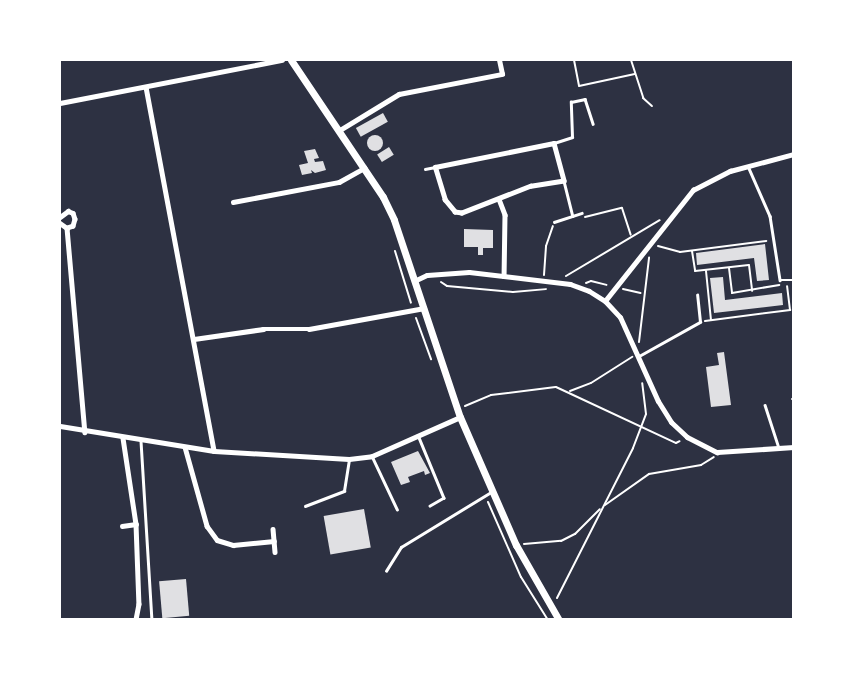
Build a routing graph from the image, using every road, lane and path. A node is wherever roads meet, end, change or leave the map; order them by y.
1 (282, 60) edge
2 (291, 60) edge
3 (499, 60) edge
4 (574, 60) edge
5 (631, 60) edge
6 (635, 74) junction
7 (146, 87) junction
8 (60, 103) edge
9 (652, 106) dead end
10 (593, 124) dead end
11 (340, 130) junction
12 (554, 142) junction
13 (793, 155) edge
14 (748, 166) junction
15 (435, 167) junction
16 (365, 168) junction
17 (425, 169) dead end
18 (564, 181) junction
19 (499, 199) junction
20 (233, 202) dead end
21 (582, 213) joint
22 (60, 216) edge
23 (573, 216) junction
24 (668, 219) junction
25 (554, 222) joint
26 (60, 223) edge
27 (67, 228) junction
28 (631, 236) junction
29 (774, 240) junction
30 (651, 243) junction
31 (394, 248) dead end
32 (692, 251) junction
33 (729, 268) junction
34 (705, 270) junction
35 (504, 276) junction
36 (544, 280) junction
37 (793, 280) edge
38 (415, 281) junction
39 (561, 282) junction
40 (784, 282) junction
41 (752, 291) junction
42 (696, 295) dead end
43 (605, 301) junction
44 (424, 308) junction
45 (413, 310) junction
46 (711, 320) junction
47 (700, 322) junction
48 (194, 339) junction
49 (639, 354) junction
50 (435, 368) dead end
51 (641, 377) dead end
52 (569, 392) junction
53 (765, 405) dead end
54 (460, 416) junction
55 (60, 426) edge
56 (641, 426) junction
57 (85, 432) junction
58 (418, 435) junction
59 (123, 438) junction
60 (687, 438) junction
61 (141, 441) junction
62 (185, 447) junction
63 (793, 447) edge
64 (779, 448) junction
65 (214, 451) junction
66 (717, 452) junction
67 (372, 456) junction
68 (349, 459) junction
69 (488, 493) junction
70 (305, 506) dead end
71 (430, 506) dead end
72 (601, 508) junction
73 (397, 509) dead end
74 (136, 524) junction
75 (122, 526) dead end
76 (273, 529) dead end
77 (274, 541) junction
78 (516, 545) junction
79 (275, 552) dead end
80 (386, 571) dead end
81 (552, 608) junction
82 (554, 619) edge
83 (136, 620) edge
84 (152, 620) edge

1 - 7 street
2 - 11 main road
3 - 11 street
4 - 6 path
5 - 6 path
6 - 9 path
7 - 8 street
7 - 48 street
10 - 12 lane
11 - 16 main road
12 - 15 street
12 - 18 street
13 - 14 street
14 - 24 street
14 - 29 lane
15 - 17 lane
15 - 19 street
16 - 20 street
16 - 38 main road
18 - 19 street
18 - 23 lane
19 - 35 street
21 - 23 lane
21 - 28 path
22 - 27 street
23 - 25 lane
24 - 28 path
24 - 30 street
25 - 36 path
26 - 27 street
27 - 57 street
28 - 39 path
29 - 32 path
29 - 40 lane
30 - 32 path
30 - 43 street
30 - 49 path
31 - 45 path
32 - 34 path
33 - 34 path
33 - 41 path
33 - 41 path
34 - 46 path
35 - 36 street
35 - 38 street
36 - 39 street
37 - 40 lane
38 - 44 main road
39 - 43 street
40 - 41 path
40 - 46 path
42 - 47 lane
43 - 49 street
44 - 45 street
44 - 54 main road
45 - 48 street
45 - 50 path
46 - 47 path
47 - 49 lane
48 - 65 street
49 - 52 path
49 - 60 street
51 - 56 path
52 - 54 path
52 - 56 path
53 - 64 lane
54 - 58 street
54 - 69 main road
55 - 57 street
56 - 60 path
56 - 72 path
57 - 59 street
58 - 67 street
58 - 71 lane
59 - 61 street
59 - 74 street
60 - 66 street
61 - 62 street
61 - 84 lane
62 - 65 street
62 - 77 street
63 - 64 street
64 - 66 street
65 - 68 street
66 - 72 path
67 - 68 street
67 - 73 lane
68 - 70 lane
69 - 78 main road
69 - 80 lane
69 - 82 path
72 - 78 path
72 - 81 path
74 - 75 street
74 - 83 street
76 - 77 street
77 - 79 street
78 - 81 main road
81 - 82 main road

